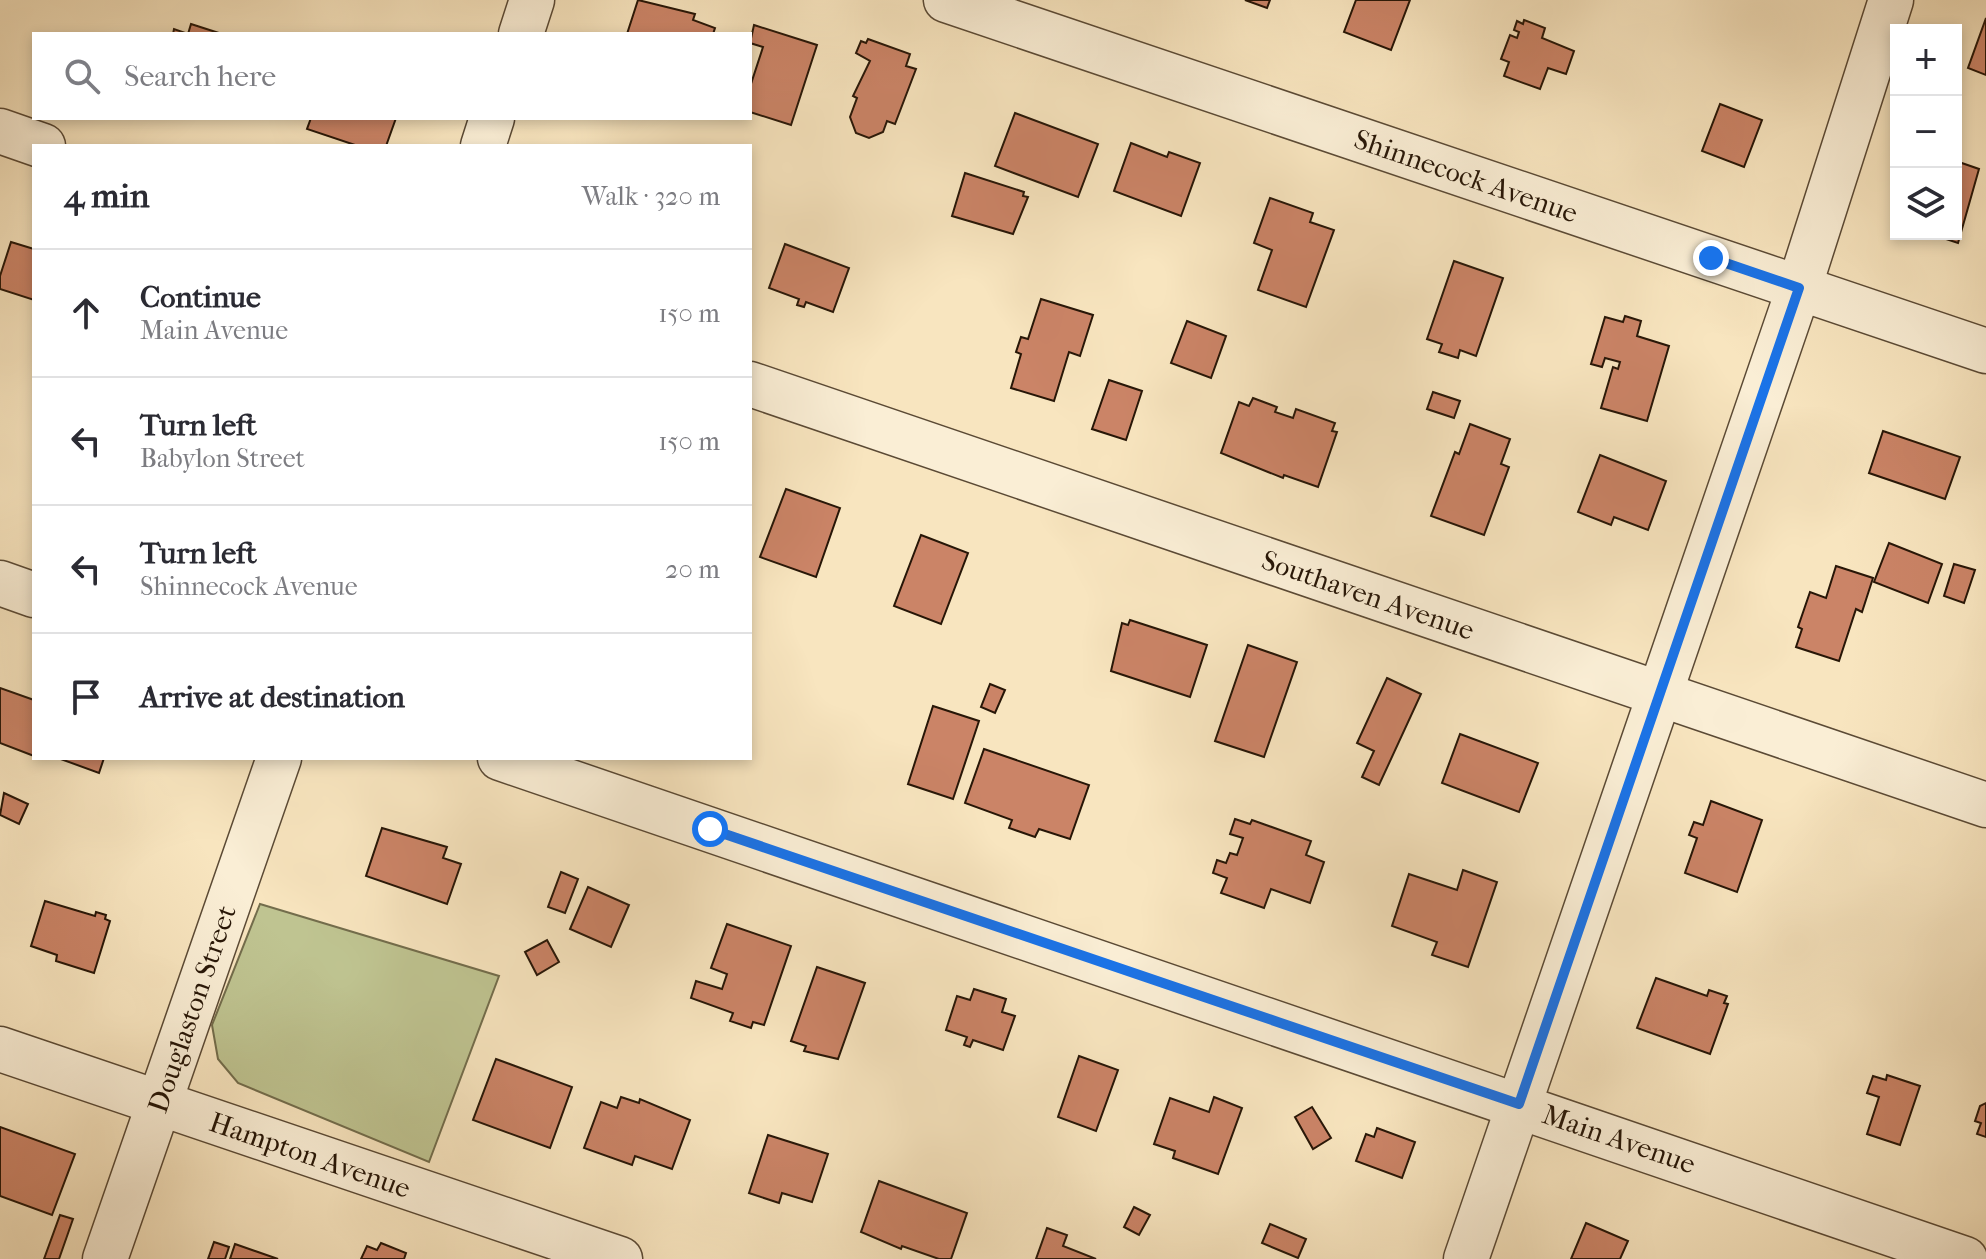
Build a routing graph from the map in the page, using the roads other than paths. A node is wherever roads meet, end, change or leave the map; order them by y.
1 (532, 0) edge
2 (946, 0) edge
3 (1891, 0) edge
4 (522, 32) edge
5 (491, 120) edge
6 (0, 131) edge
7 (37, 144) edge
8 (484, 144) edge
9 (1799, 288) junction
10 (1986, 351) edge
11 (752, 385) edge
12 (0, 583) edge
13 (32, 594) edge
14 (1659, 694) junction
15 (278, 760) edge
16 (506, 760) edge
17 (1986, 805) edge
18 (0, 1049) edge
19 (159, 1104) junction
20 (1519, 1104) junction
21 (105, 1259) edge
22 (620, 1259) edge
23 (1466, 1259) edge
24 (1965, 1259) edge

1 - 4 street
2 - 9 street, Shinnecock Avenue
3 - 9 street
5 - 8 street
6 - 7 street
9 - 10 street, Shinnecock Avenue
9 - 14 street
11 - 14 street, Southaven Avenue
12 - 13 street
14 - 17 street, Southaven Avenue
14 - 20 street
15 - 19 street, Douglaston Street
16 - 20 street, Main Avenue
18 - 19 street, Hampton Avenue
19 - 21 street, Douglaston Street
19 - 22 street, Hampton Avenue
20 - 23 street
20 - 24 street, Main Avenue

